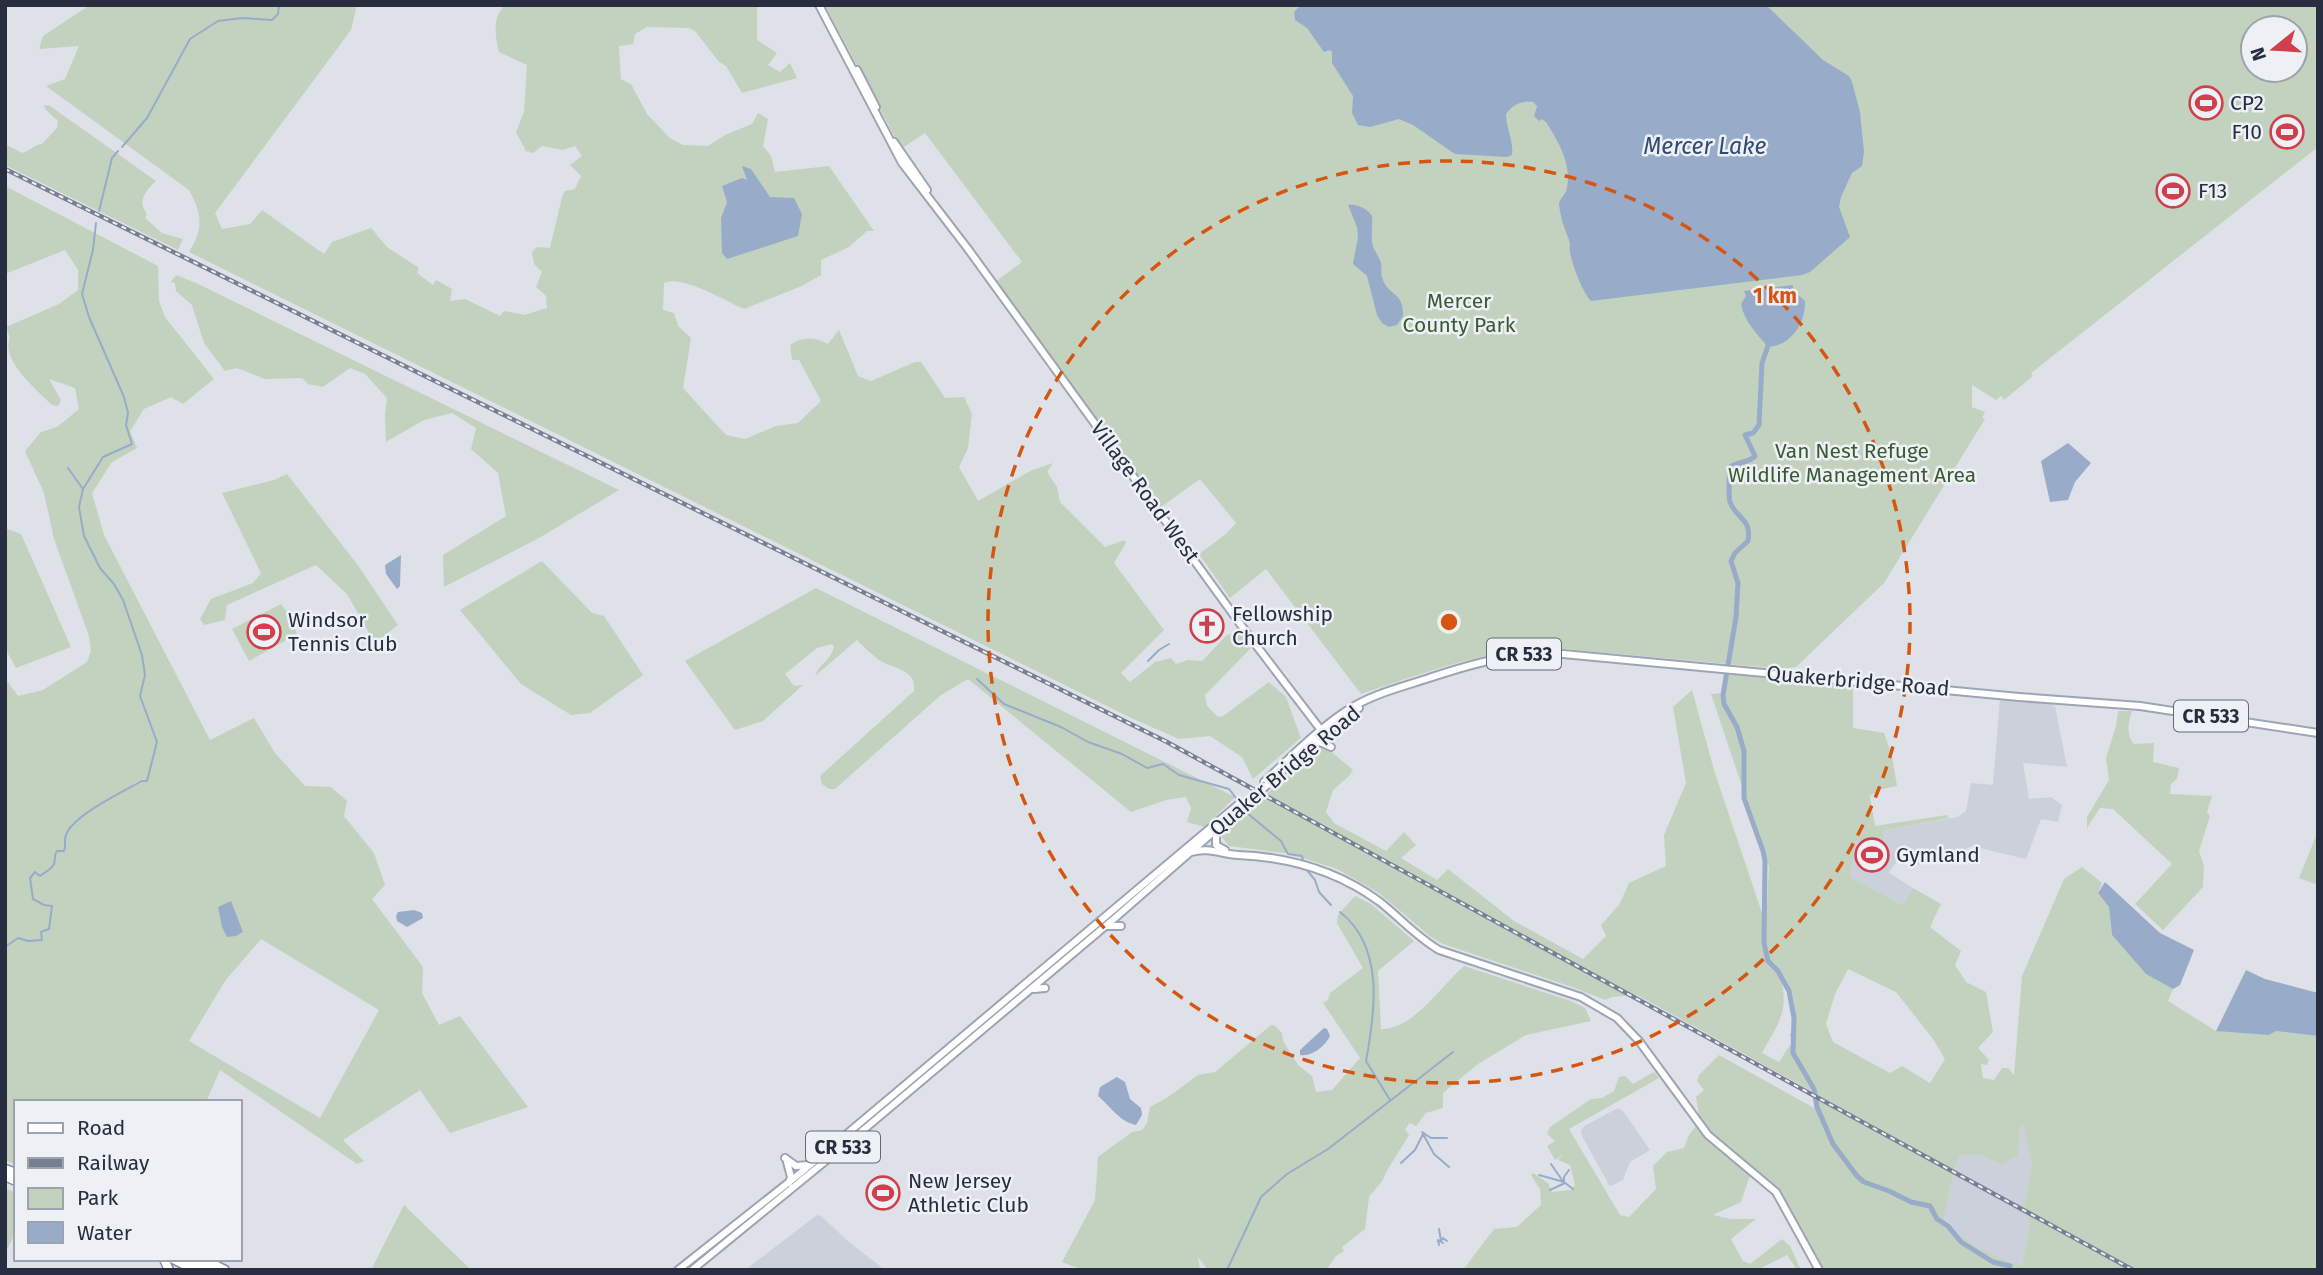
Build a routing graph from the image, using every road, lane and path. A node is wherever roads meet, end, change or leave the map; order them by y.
1 (822, 5) edge
2 (1401, 687) joint
3 (1322, 732) junction
4 (2318, 733) edge
5 (1312, 744) junction
6 (1331, 747) dead end
7 (1265, 783) junction
8 (1241, 805) junction
9 (1217, 829) junction
10 (1216, 847) junction
11 (1191, 852) junction
12 (1121, 926) dead end
13 (1104, 927) junction
14 (1045, 988) dead end
15 (1028, 990) junction
16 (811, 1165) junction
17 (789, 1183) junction
18 (177, 1261) edge
19 (191, 1261) edge
20 (206, 1261) edge
21 (195, 1270) edge
22 (210, 1270) edge
23 (225, 1270) edge
24 (678, 1270) edge
25 (692, 1270) edge
26 (1819, 1270) edge

1 - 3 main road, Village Road West
2 - 3 main road, Quaker Bridge Road / CR 533
2 - 4 main road, Quakerbridge Road / CR 533
3 - 5 main road, Quaker Bridge Road / CR 533
3 - 7 main road, Quaker Bridge Road / CR 533
5 - 6 main road
5 - 7 main road, Quaker Bridge Road / CR 533
7 - 8 main road, Quaker Bridge Road / CR 533, bridge
8 - 9 main road, Quaker Bridge Road / CR 533
8 - 16 main road, Quaker Bridge Road / CR 533
9 - 10 main road
9 - 11 main road, Quaker Bridge Road / CR 533
10 - 11 main road
10 - 26 main road
11 - 13 main road, Quaker Bridge Road / CR 533
12 - 13 main road
13 - 15 main road, Quaker Bridge Road / CR 533
14 - 15 main road
15 - 25 main road, Quaker Bridge Road / CR 533
16 - 17 main road, CR 533
16 - 17 main road
17 - 24 main road, CR 533
18 - 21 highway
19 - 22 highway
20 - 23 highway

